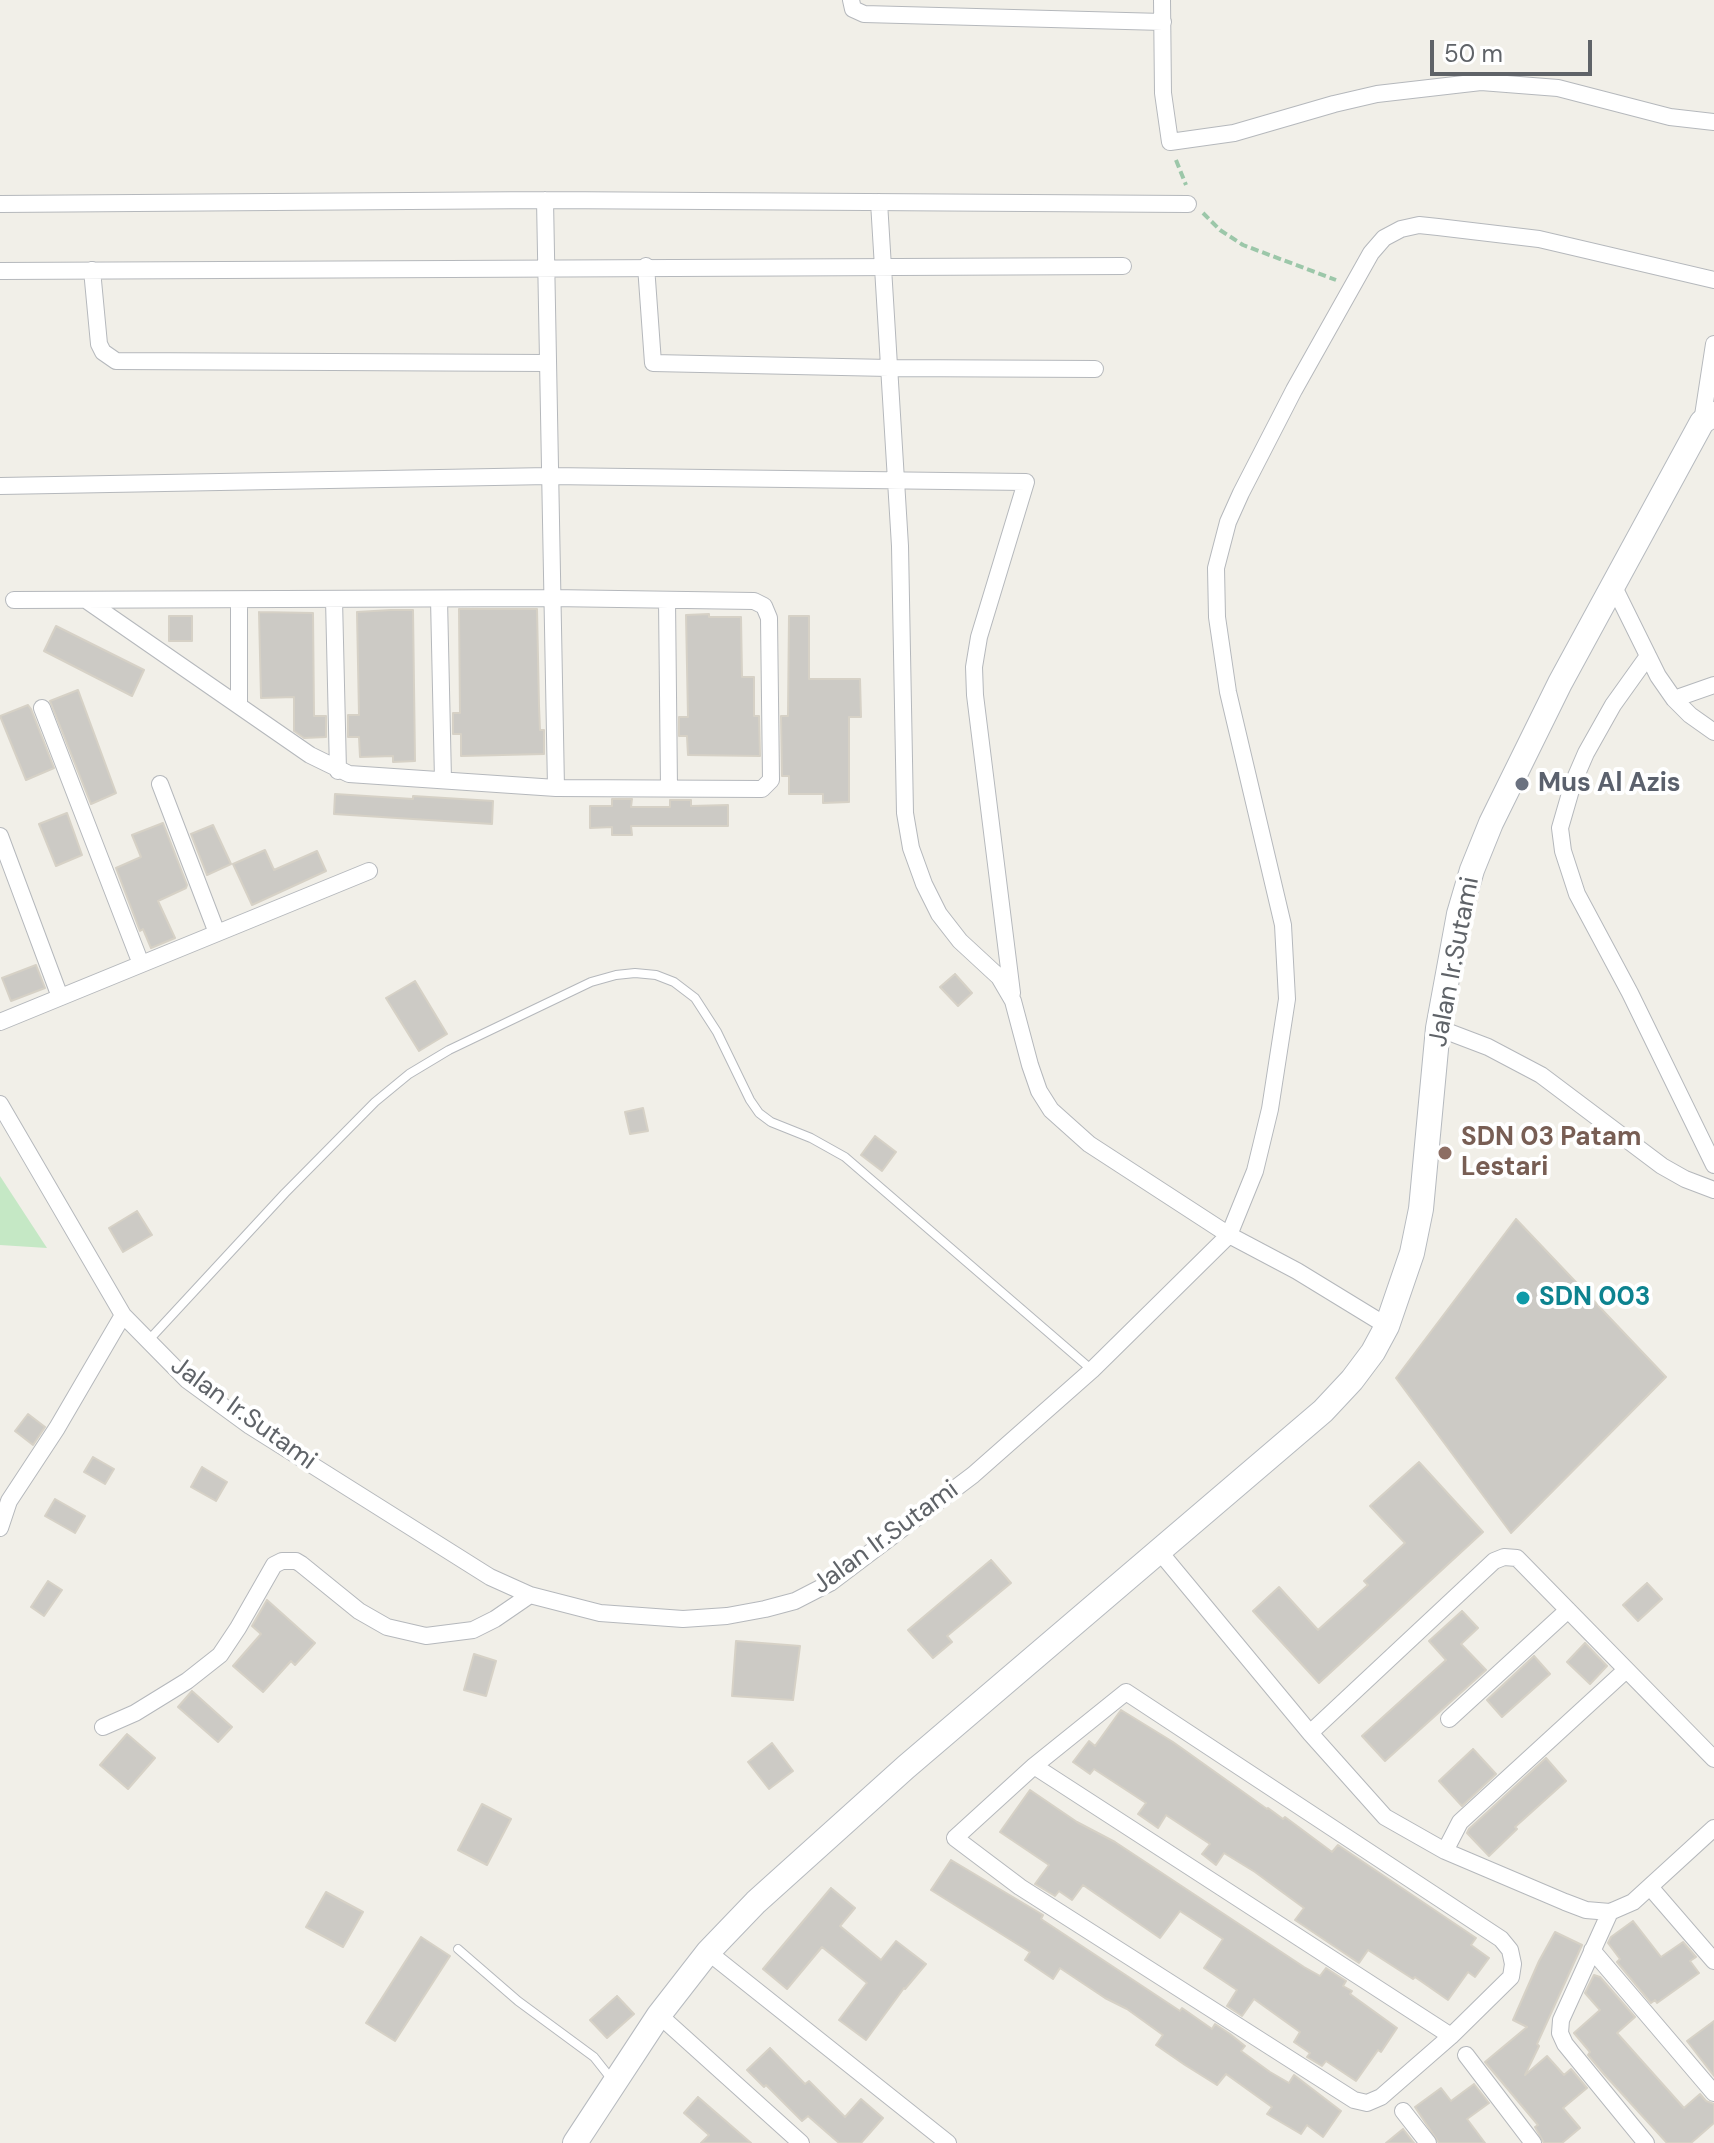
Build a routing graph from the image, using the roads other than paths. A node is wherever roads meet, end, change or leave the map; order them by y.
1 (851, 0) edge
2 (1055, 0) edge
3 (1162, 0) edge
4 (1056, 19) junction
5 (1163, 22) junction
6 (1714, 122) edge
7 (545, 200) junction
8 (1192, 201) road end
9 (879, 202) junction
10 (0, 204) edge
11 (545, 266) junction
12 (646, 266) junction
13 (883, 266) junction
14 (1123, 266) dead end
15 (92, 270) junction
16 (0, 271) edge
17 (1714, 280) edge
18 (1714, 344) edge
19 (547, 363) junction
20 (889, 368) junction
21 (1095, 369) dead end
22 (1708, 418) edge
23 (549, 476) junction
24 (896, 482) junction
25 (0, 486) edge
26 (1613, 585) junction
27 (551, 598) junction
28 (334, 599) junction
29 (439, 599) junction
30 (14, 600) dead end
31 (86, 600) junction
32 (239, 600) junction
33 (667, 600) junction
34 (1648, 656) junction
35 (1714, 685) edge
36 (1674, 699) junction
37 (239, 705) junction
38 (42, 708) dead end
39 (1714, 732) edge
40 (338, 771) junction
41 (443, 780) junction
42 (160, 784) dead end
43 (556, 788) junction
44 (669, 788) junction
45 (0, 836) edge
46 (369, 871) dead end
47 (217, 933) junction
48 (141, 964) junction
49 (60, 997) junction
50 (1013, 1001) junction
51 (0, 1022) edge
52 (1438, 1028) junction
53 (0, 1104) edge
54 (1714, 1165) edge
55 (1714, 1190) edge
56 (1229, 1235) junction
57 (123, 1315) junction
58 (1387, 1326) junction
59 (147, 1342) junction
60 (1092, 1370) junction
61 (0, 1528) edge
62 (1159, 1551) junction
63 (530, 1595) junction
64 (1568, 1610) junction
65 (1626, 1670) junction
66 (1449, 1719) dead end
67 (103, 1727) dead end
68 (1310, 1733) junction
69 (1714, 1759) edge
70 (1034, 1766) junction
71 (1712, 1834) edge
72 (1445, 1851) junction
73 (1650, 1887) junction
74 (1610, 1912) junction
75 (458, 1949) dead end
76 (1592, 1950) junction
77 (708, 1952) junction
78 (1714, 1961) edge
79 (659, 2015) junction
80 (1451, 2036) junction
81 (1466, 2055) dead end
82 (614, 2081) junction
83 (1714, 2093) edge
84 (1403, 2111) dead end
85 (575, 2143) edge
86 (801, 2143) edge
87 (948, 2143) edge
88 (1428, 2143) edge
89 (1533, 2143) edge
90 (1646, 2143) edge

1 - 4 street
2 - 4 street
3 - 5 street
4 - 5 street
5 - 6 street
7 - 9 street
7 - 10 street
7 - 11 street
8 - 9 street
9 - 13 street
11 - 12 street
11 - 15 street
11 - 19 street
12 - 13 street
12 - 20 street
13 - 14 street
13 - 20 street
15 - 16 street
15 - 19 street
17 - 56 street
18 - 22 street
19 - 23 street
20 - 21 street
20 - 24 street
22 - 26 street, Jalan Ir.Sutami
23 - 24 street
23 - 25 street
23 - 27 street
24 - 50 street
24 - 50 street
26 - 34 street
26 - 52 street, Jalan Ir.Sutami
27 - 29 street
27 - 33 street
27 - 43 street
28 - 29 street
28 - 32 street
28 - 40 street
29 - 41 street
30 - 31 street
31 - 32 street
31 - 37 street
32 - 37 street
33 - 44 street
33 - 44 street
34 - 36 street
34 - 54 street
35 - 36 street
36 - 39 street
37 - 40 street
38 - 48 street
40 - 41 street
41 - 43 street
42 - 47 street
43 - 44 street
45 - 49 street
46 - 47 street
47 - 48 street
48 - 49 street
49 - 51 street
50 - 56 street
52 - 55 street
52 - 58 street, Jalan Ir.Sutami
53 - 57 street, Jalan Ir.Sutami
56 - 58 street
56 - 60 street, Jalan Ir.Sutami
57 - 59 street, Jalan Ir.Sutami
57 - 61 street
58 - 62 street, Jalan Ir.Sutami
59 - 60 lane
59 - 63 street, Jalan Ir.Sutami
60 - 63 street, Jalan Ir.Sutami
62 - 68 street
62 - 77 street, Jalan Ir.Sutami
63 - 67 street
64 - 65 street
64 - 66 street
64 - 68 street
65 - 69 street
65 - 72 street
68 - 72 street
70 - 80 street
70 - 80 street
70 - 80 street
71 - 73 street
72 - 74 street
73 - 74 street
73 - 78 street
74 - 76 street
75 - 82 lane
76 - 83 street
76 - 90 street
77 - 79 street, Jalan Ir.Sutami
77 - 87 street
79 - 82 street, Jalan Ir.Sutami
79 - 86 street
81 - 89 street
82 - 85 street, Jalan Ir.Sutami
84 - 88 street

